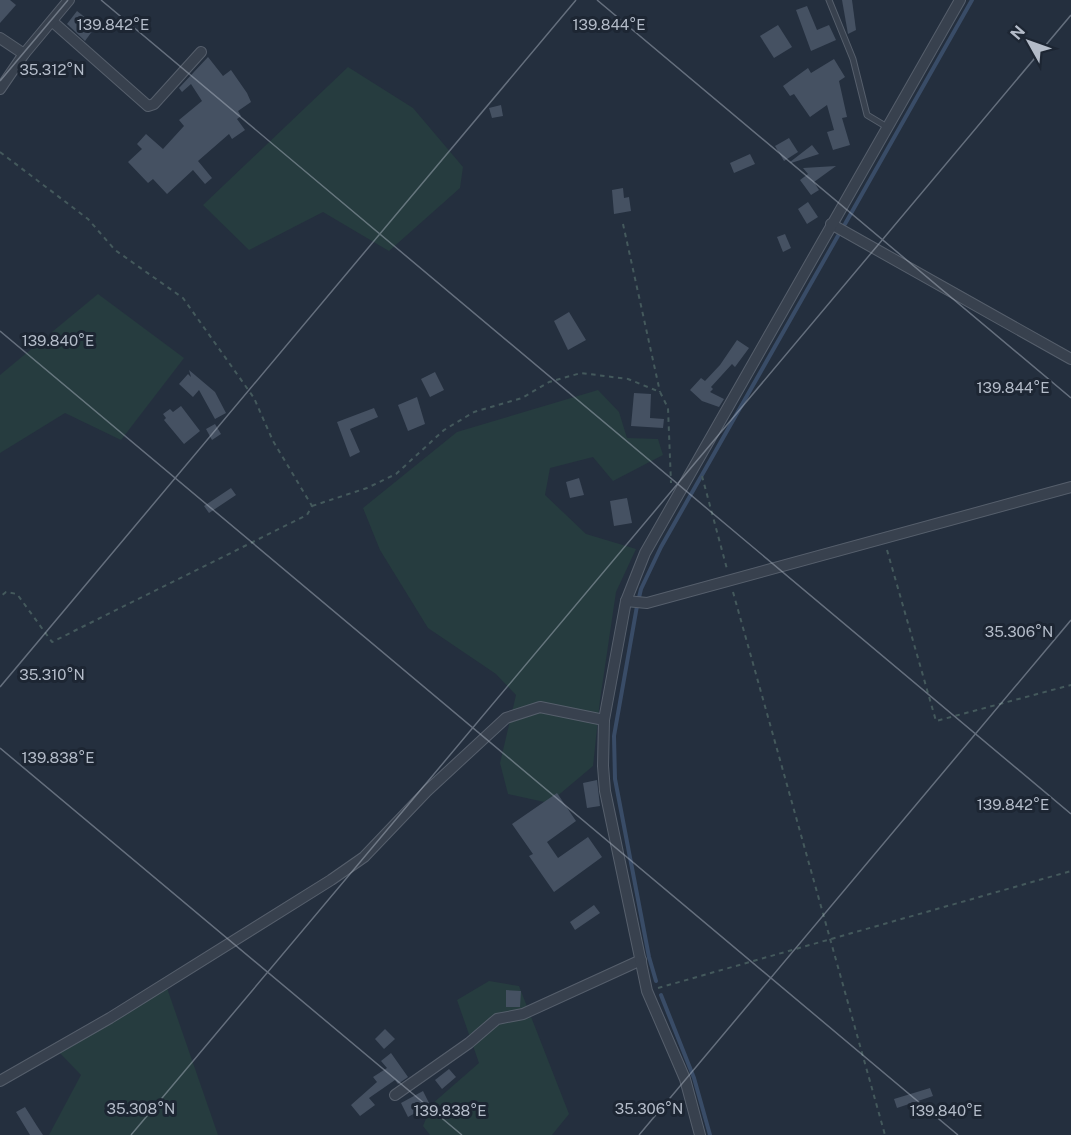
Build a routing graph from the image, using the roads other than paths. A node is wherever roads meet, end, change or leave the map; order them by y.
1 (69, 0) edge
2 (829, 0) edge
3 (960, 0) edge
4 (52, 22) junction
5 (0, 38) edge
6 (201, 52) dead end
7 (24, 54) junction
8 (0, 89) edge
9 (887, 127) junction
10 (831, 224) junction
11 (1071, 359) edge
12 (1071, 487) edge
13 (629, 601) junction
14 (604, 720) junction
15 (641, 960) junction
16 (0, 1081) edge
17 (395, 1095) dead end
18 (700, 1135) edge

1 - 4 street
2 - 9 lane
3 - 9 street
4 - 6 street
4 - 7 street
5 - 7 street
7 - 8 street
9 - 10 street
10 - 11 street
10 - 13 street
12 - 13 street
13 - 14 street
14 - 15 street
14 - 16 street
15 - 17 street
15 - 18 street

